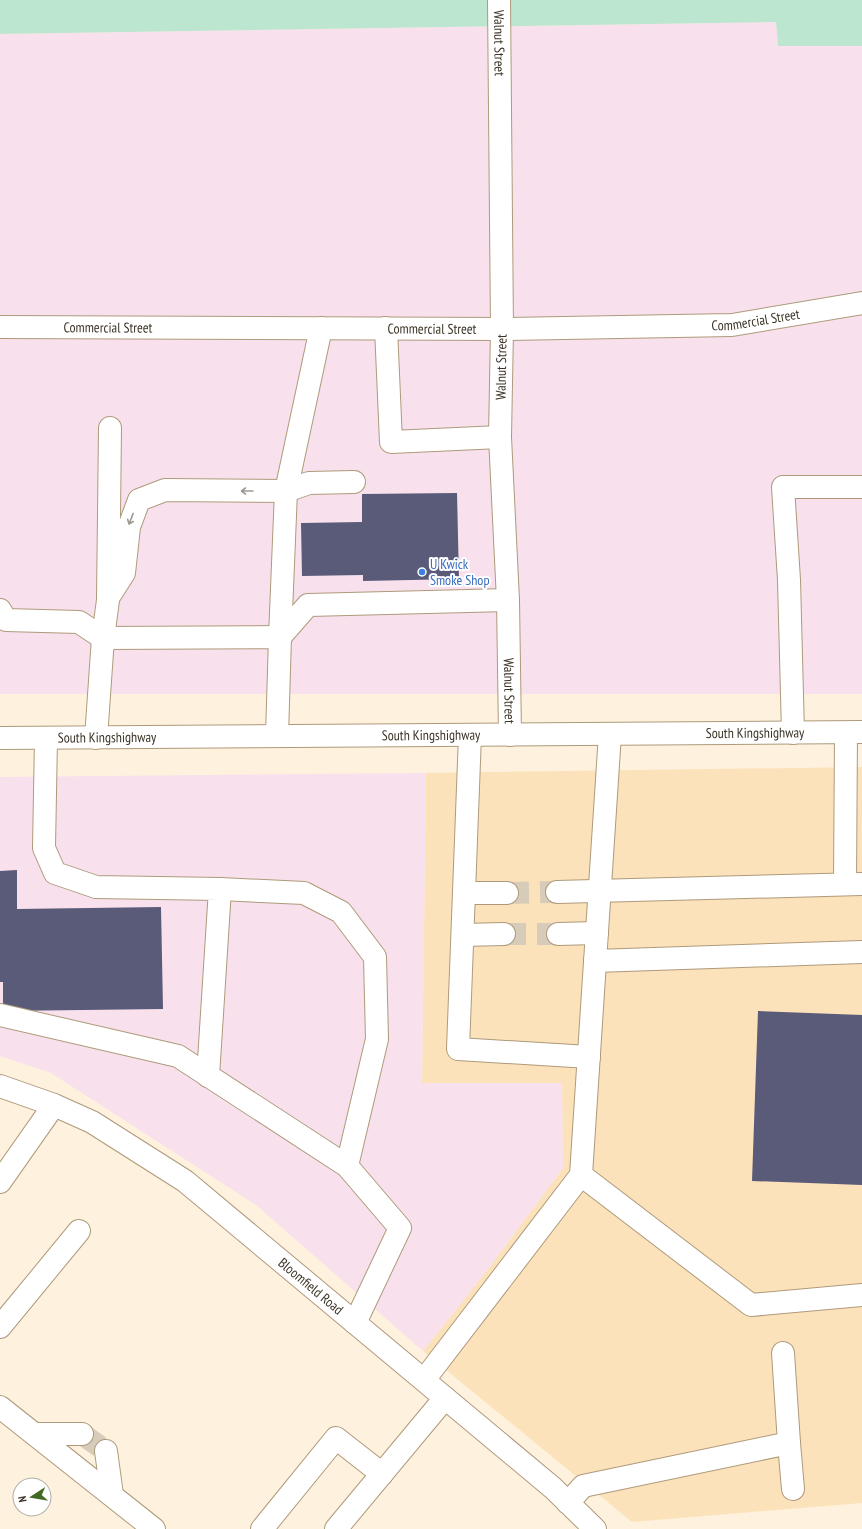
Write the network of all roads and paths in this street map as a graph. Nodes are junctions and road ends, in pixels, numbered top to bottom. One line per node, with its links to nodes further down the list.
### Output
1 (499, 0): 6 (street, Walnut Street)
2 (862, 303): 6 (street, Commercial Street)
3 (0, 327): 4 (street, Commercial Street)
4 (321, 328): 5 (street, Commercial Street); 11 (street)
5 (386, 328): 6 (street, Commercial Street); 8 (street)
6 (502, 329): 8 (street, Walnut Street)
7 (110, 428): 12 (street)
8 (500, 437): 13 (street, Walnut Street)
9 (354, 482): 11 (street)
10 (862, 487): 17 (street)
11 (286, 491): 12 (street, one-way to 12); 15 (street)
12 (108, 600): 16 (street)
13 (508, 600): 15 (street); 21 (street, Walnut Street)
14 (0, 610): 16 (street)
15 (280, 637): 16 (street); 22 (street)
16 (103, 638): 25 (street)
17 (793, 733): 18 (street, South Kingshighway); 19 (street, South Kingshighway)
18 (854, 733): 26 (street)
19 (610, 734): 21 (street, South Kingshighway); 28 (street)
20 (470, 735): 21 (street, South Kingshighway); 22 (street, South Kingshighway); 30 (street)
21 (510, 735)
22 (277, 736): 25 (street, South Kingshighway)
23 (0, 738): 24 (street, South Kingshighway)
24 (46, 738): 25 (street, South Kingshighway); 27 (street)
25 (96, 738)
26 (854, 884): 28 (street)
27 (220, 889): 40 (street); 43 (street)
28 (600, 891): 29 (street); 32 (street)
29 (557, 892)
30 (465, 893): 31 (street); 35 (street)
31 (507, 893)
32 (597, 933): 34 (street); 37 (street)
33 (504, 934): 35 (street)
34 (558, 934)
35 (463, 935): 39 (street)
36 (862, 952): 37 (street)
37 (595, 961): 39 (street)
38 (0, 1015): 40 (street)
39 (589, 1057): 44 (street)
40 (208, 1076): 43 (street)
41 (0, 1086): 42 (street, Bloomfield Road)
42 (54, 1105): 45 (street); 48 (street, Bloomfield Road)
43 (347, 1166): 48 (street)
44 (581, 1175): 47 (street); 51 (street)
45 (0, 1182)
46 (79, 1230): 49 (street)
47 (862, 1295)
48 (355, 1323): 51 (street, Bloomfield Road)
49 (0, 1327)
50 (783, 1353): 56 (street)
51 (424, 1380): 52 (street, Bloomfield Road)
52 (445, 1398): 58 (street); 61 (street, Bloomfield Road)
53 (0, 1407): 54 (street)
54 (36, 1434): 55 (street); 60 (street)
55 (82, 1434)
56 (789, 1443): 59 (street); 61 (street)
57 (106, 1451): 60 (street)
58 (382, 1474): 63 (street); 64 (street)
59 (793, 1489)
60 (112, 1495): 62 (street)
61 (568, 1503): 65 (street, Bloomfield Road)
62 (154, 1529)
63 (262, 1529)
64 (336, 1529)
65 (595, 1529)

